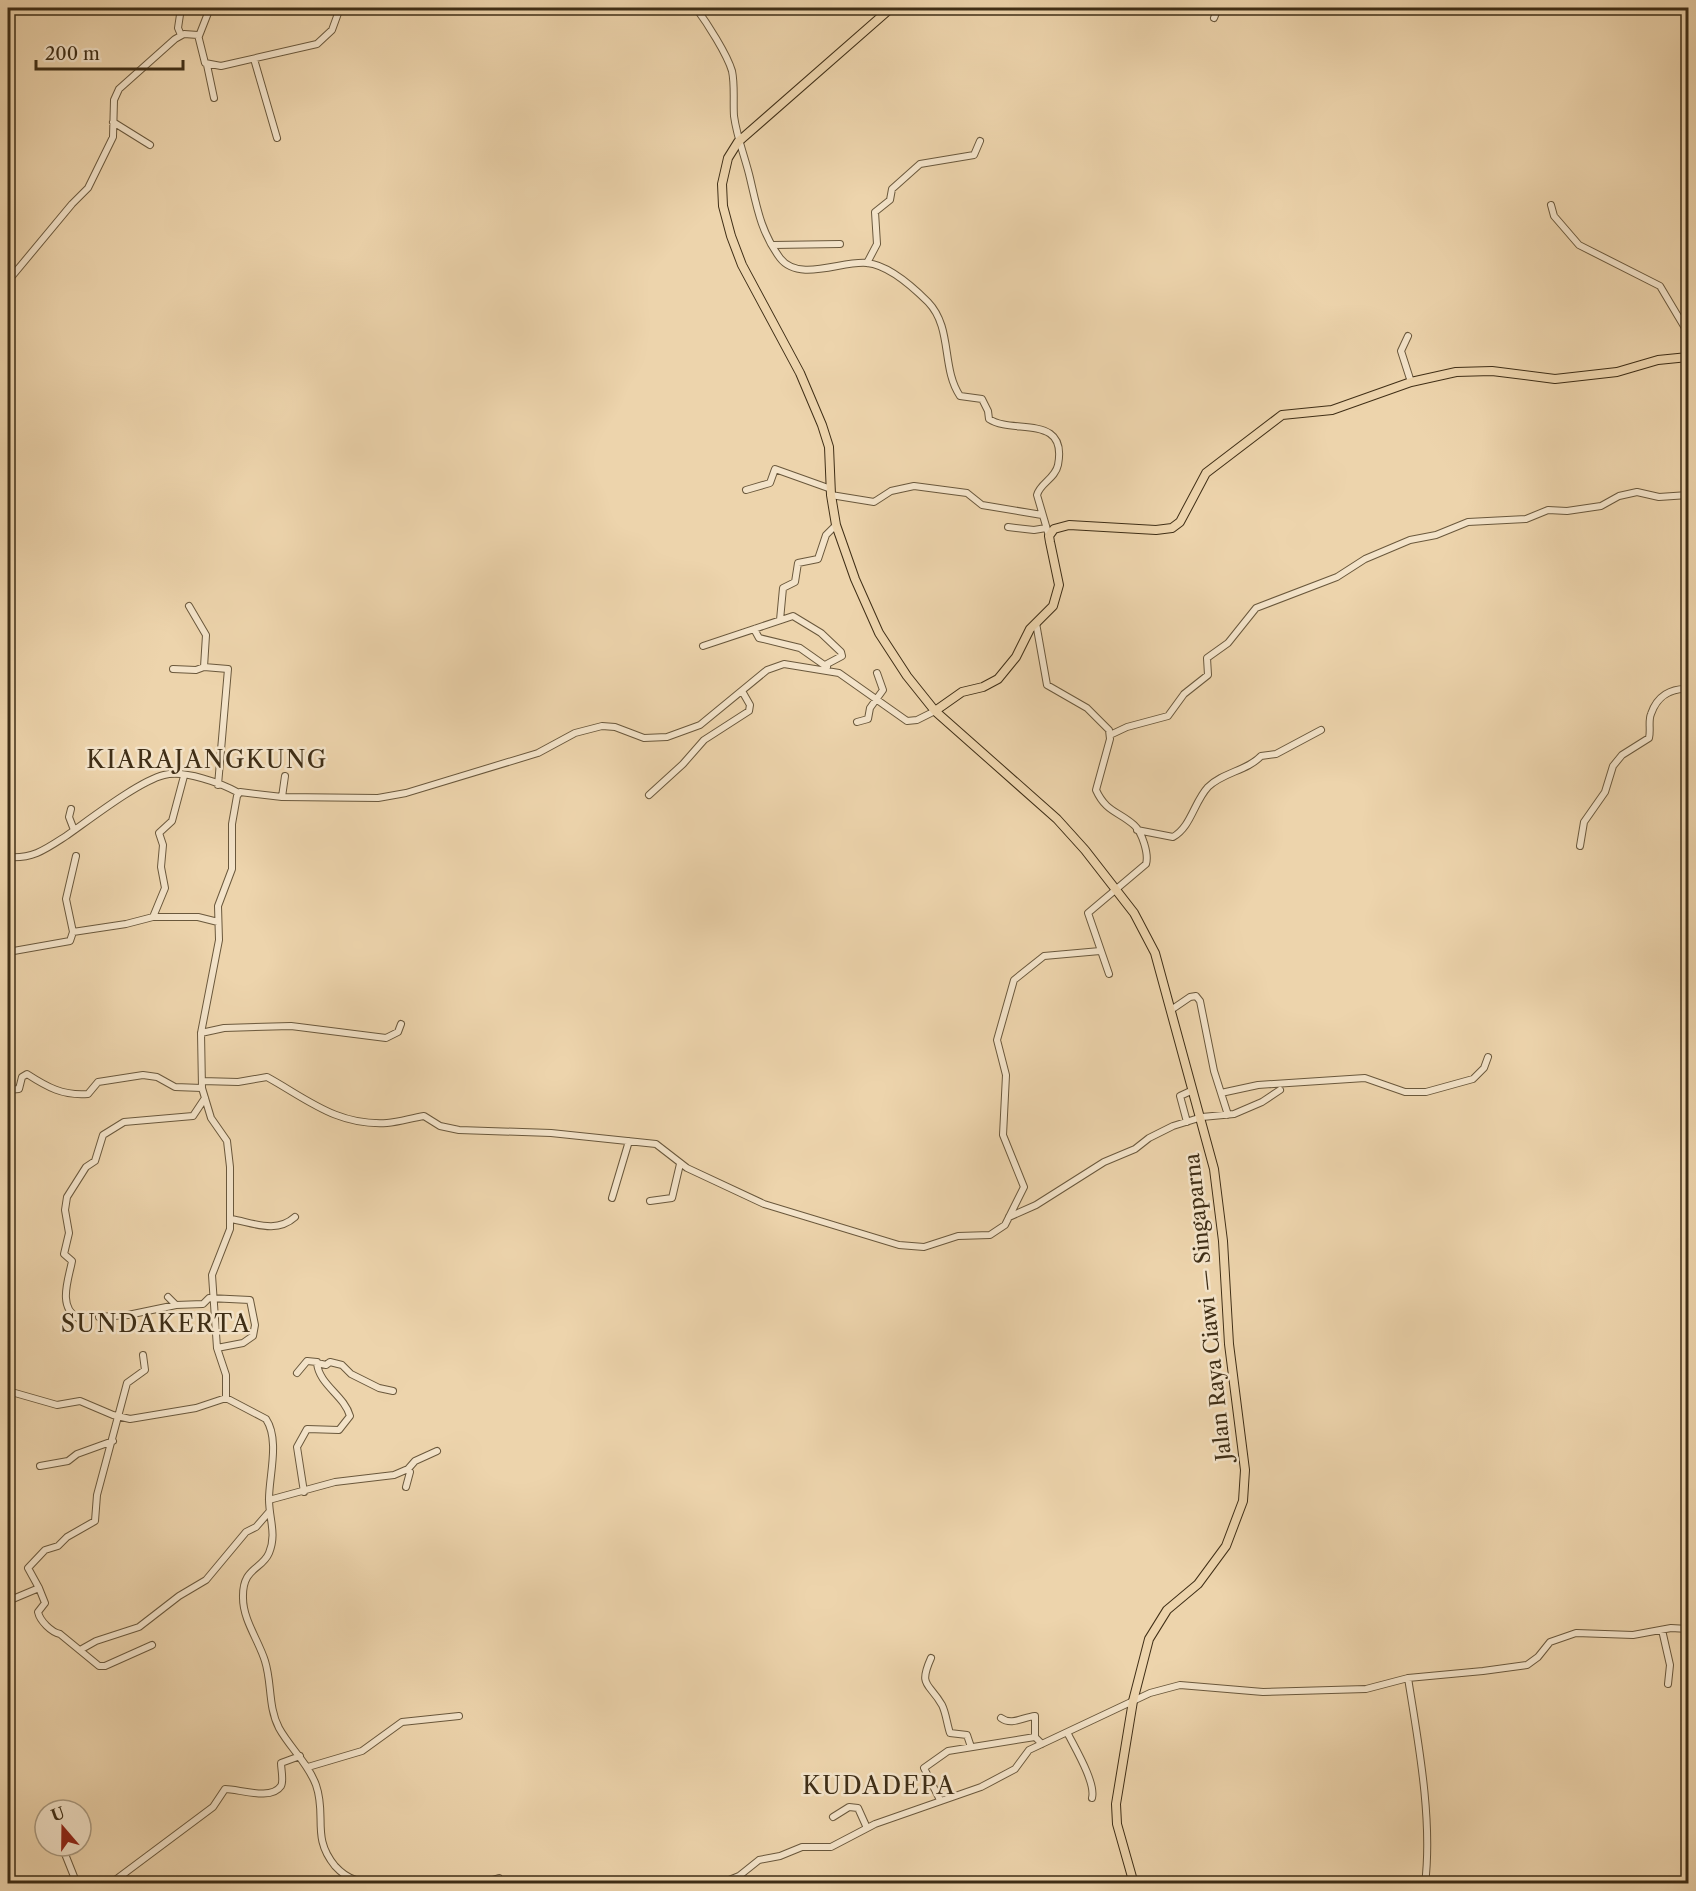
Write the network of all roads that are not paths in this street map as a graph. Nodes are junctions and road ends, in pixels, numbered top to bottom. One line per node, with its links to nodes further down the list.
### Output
1 (181, 8): 8 (street)
2 (210, 8): 9 (street)
3 (339, 8): 10 (street)
4 (696, 8): 16 (street)
5 (891, 8): 16 (main road, Jalan Raya Ciawi — Singaparna)
6 (1218, 8): 7 (street)
7 (1214, 18)
8 (181, 35): 9 (street); 13 (street)
9 (200, 36): 11 (street)
10 (254, 58): 11 (street); 14 (street)
11 (207, 65): 12 (street)
12 (214, 98)
13 (113, 122): 17 (street); 22 (street)
14 (277, 138)
15 (980, 141): 21 (street)
16 (738, 142): 20 (street); 28 (main road, Jalan Raya Ciawi — Singaparna)
17 (150, 145)
18 (1551, 205): 23 (street)
19 (840, 244): 20 (street)
20 (773, 245): 21 (street)
21 (867, 263): 30 (street)
22 (8, 281)
23 (1689, 333)
24 (1408, 336): 26 (street)
25 (1689, 357): 26 (main road)
26 (1411, 382): 33 (main road)
27 (746, 490): 28 (street)
28 (831, 492): 30 (street); 31 (main road, Jalan Raya Ciawi — Singaparna)
29 (1689, 495): 49 (street)
30 (1042, 515): 33 (street)
31 (836, 525): 35 (street); 46 (main road, Jalan Raya Ciawi — Singaparna)
32 (1008, 527): 33 (street)
33 (1048, 532): 36 (main road)
34 (189, 606): 39 (street)
35 (780, 620): 37 (street); 40 (street)
36 (1036, 623): 46 (main road); 49 (street)
37 (754, 629): 38 (street); 40 (street)
38 (703, 646)
39 (204, 667): 41 (street); 52 (street)
40 (827, 668): 44 (street); 45 (street)
41 (173, 669)
42 (877, 673): 45 (street)
43 (1689, 689): 59 (street)
44 (742, 691): 54 (street); 55 (street)
45 (878, 699): 46 (street); 47 (street)
46 (935, 711): 62 (main road, Jalan Raya Ciawi — Singaparna)
47 (857, 722)
48 (1321, 730): 58 (street)
49 (1110, 735): 58 (street)
50 (184, 776): 52 (street); 57 (street); 63 (street)
51 (285, 776): 55 (street)
52 (218, 785): 53 (street)
53 (239, 793): 55 (street); 64 (street)
54 (649, 795)
55 (282, 797)
56 (71, 810): 57 (street)
57 (74, 830): 61 (street)
58 (1137, 830): 62 (street)
59 (1580, 846)
60 (76, 856): 65 (street)
61 (8, 857)
62 (1116, 890): 66 (street); 69 (main road, Jalan Raya Ciawi — Singaparna)
63 (153, 917): 64 (street); 65 (street)
64 (218, 922): 71 (street)
65 (73, 932): 67 (street)
66 (1100, 951): 68 (street); 87 (street)
67 (8, 952)
68 (1109, 974)
69 (1171, 1010): 75 (main road, Jalan Raya Ciawi — Singaparna); 77 (street)
70 (401, 1024): 71 (street)
71 (201, 1033): 73 (street)
72 (1488, 1057): 77 (street)
73 (202, 1084): 74 (street); 78 (street); 82 (street)
74 (8, 1090)
75 (1193, 1090): 80 (main road, Jalan Raya Ciawi — Singaparna); 81 (street)
76 (1280, 1090): 79 (street)
77 (1221, 1093): 79 (street)
78 (205, 1098): 88 (street); 93 (street)
79 (1228, 1115): 80 (street)
80 (1202, 1117): 81 (street); 119 (main road, Jalan Raya Ciawi — Singaparna)
81 (1187, 1122): 87 (street)
82 (630, 1142): 83 (street); 84 (street)
83 (680, 1164): 85 (street); 87 (street)
84 (612, 1198)
85 (650, 1201)
86 (295, 1217): 88 (street)
87 (1009, 1218)
88 (231, 1219): 90 (street)
89 (168, 1297): 91 (street)
90 (214, 1299): 91 (street); 94 (street); 94 (street)
91 (176, 1305): 92 (street)
92 (99, 1317)
93 (78, 1318)
94 (217, 1348): 100 (street)
95 (142, 1355): 101 (street)
96 (317, 1362): 97 (street); 99 (street); 107 (street)
97 (297, 1373)
98 (8, 1391): 101 (street)
99 (393, 1391)
100 (226, 1398): 101 (street); 108 (street)
101 (119, 1417): 102 (street)
102 (113, 1441): 104 (street); 110 (street)
103 (437, 1451): 105 (street)
104 (40, 1466)
105 (408, 1469): 106 (street); 107 (street)
106 (406, 1487)
107 (304, 1492): 108 (street)
108 (269, 1500): 109 (street)
109 (269, 1512): 115 (street); 126 (street)
110 (39, 1588): 111 (street); 115 (street)
111 (8, 1601)
112 (1689, 1629): 113 (street)
113 (1662, 1630): 117 (street); 118 (street)
114 (152, 1645): 115 (street)
115 (80, 1650)
116 (931, 1658): 125 (street)
117 (1408, 1678): 119 (street); 134 (street)
118 (1668, 1684)
119 (1133, 1701): 122 (street); 140 (main road, Jalan Raya Ciawi — Singaparna)
120 (459, 1716): 127 (street)
121 (1004, 1723): 123 (street)
122 (1068, 1734): 124 (street); 128 (street)
123 (1035, 1737): 124 (street); 125 (street)
124 (1042, 1744): 129 (street)
125 (970, 1747): 129 (street)
126 (300, 1756): 127 (street); 136 (street)
127 (308, 1767): 137 (street)
128 (1092, 1798)
129 (940, 1800): 131 (street)
130 (833, 1817): 131 (street)
131 (867, 1828): 139 (street)
132 (67, 1858): 135 (street)
133 (499, 1878): 138 (street)
134 (1427, 1882)
135 (77, 1884)
136 (110, 1884)
137 (393, 1884)
138 (479, 1884)
139 (719, 1884)
140 (1134, 1884)

